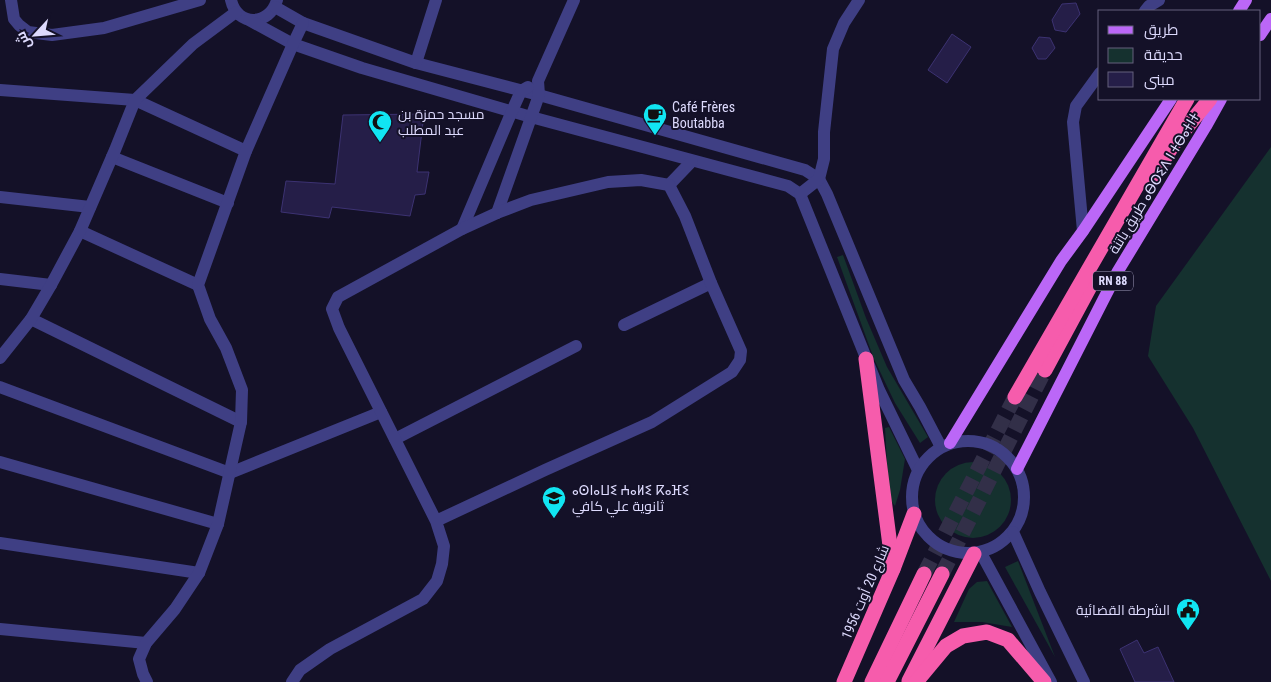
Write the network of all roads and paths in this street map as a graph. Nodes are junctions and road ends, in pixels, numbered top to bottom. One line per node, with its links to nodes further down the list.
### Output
1 (11, 0): 2 (street)
2 (200, 0)
3 (231, 0): 10 (street)
4 (436, 0): 16 (street)
5 (574, 0): 18 (street)
6 (859, 0): 32 (street)
7 (1159, 0): 9 (street)
8 (276, 4): 12 (street); 13 (street)
9 (1146, 10)
10 (236, 12): 12 (street); 22 (street)
11 (1271, 19): 14 (main road)
12 (249, 20): 15 (street)
13 (303, 22): 15 (street); 16 (street)
14 (1261, 34)
15 (292, 44): 27 (street); 29 (street)
16 (416, 63): 20 (street)
17 (1098, 76): 41 (street)
18 (538, 80): 20 (street); 21 (street)
19 (0, 90): 22 (street)
20 (521, 91): 21 (street); 27 (street)
21 (540, 96): 28 (street); 32 (street)
22 (135, 100): 29 (street); 30 (street)
23 (1170, 100): 41 (main road, طريق باتنة ⴰⴱⵔⵉⴷ ⵏ ⵜⴱⴰⵜⵏⵜ)
24 (1186, 100): 53 (highway)
25 (1209, 100): 51 (highway)
26 (1220, 100): 60 (main road, طريق باتنة ⴰⴱⵔⵉⴷ ⵏ ⵜⴱⴰⵜⵏⵜ / RN 88)
27 (512, 111): 28 (street); 39 (street)
28 (531, 117): 31 (street); 38 (street)
29 (246, 151): 36 (street)
30 (112, 157): 36 (street); 37 (street)
31 (692, 161): 33 (street); 34 (street)
32 (819, 179): 34 (street); 57 (street)
33 (669, 185): 38 (street); 43 (street)
34 (800, 194): 50 (street)
35 (0, 197): 37 (street)
36 (228, 203): 45 (street)
37 (90, 207): 40 (street)
38 (497, 213): 39 (street)
39 (462, 229): 54 (street)
40 (80, 231): 44 (street); 45 (street)
41 (1083, 231): 57 (main road, طريق باتنة ⴰⴱⵔⵉⴷ ⵏ ⵜⴱⴰⵜⵏⵜ)
42 (0, 279): 44 (street)
43 (711, 283): 47 (street); 63 (street)
44 (51, 285): 46 (street)
45 (198, 285): 55 (street)
46 (31, 319): 49 (street); 55 (street)
47 (624, 325)
48 (576, 346): 56 (street)
49 (0, 358)
50 (866, 359): 59 (street); 68 (highway)
51 (1045, 370)
52 (0, 387): 61 (street)
53 (1015, 397)
54 (381, 412): 56 (street); 61 (street)
55 (241, 422): 61 (street)
56 (395, 439): 63 (street)
57 (945, 445): 59 (street); 60 (street)
58 (0, 462): 64 (street)
59 (918, 470): 62 (street)
60 (1017, 470): 65 (street)
61 (230, 473): 64 (street)
62 (914, 514): 67 (street); 68 (highway, شارع 20 أوت 1956)
63 (436, 521): 75 (street)
64 (218, 524): 69 (street)
65 (1013, 532): 67 (street); 83 (street)
66 (0, 544): 69 (street)
67 (978, 553): 79 (highway); 82 (street)
68 (893, 569): 76 (highway, شارع 20 أوت 1956)
69 (199, 573): 73 (street)
70 (924, 574): 77 (highway)
71 (942, 574): 78 (highway)
72 (0, 629): 73 (street)
73 (146, 643): 74 (street)
74 (147, 682)
75 (292, 682)
76 (844, 682)
77 (872, 682)
78 (886, 682)
79 (908, 682)
80 (916, 682): 81 (highway)
81 (1044, 682)
82 (1051, 682)
83 (1084, 682)

